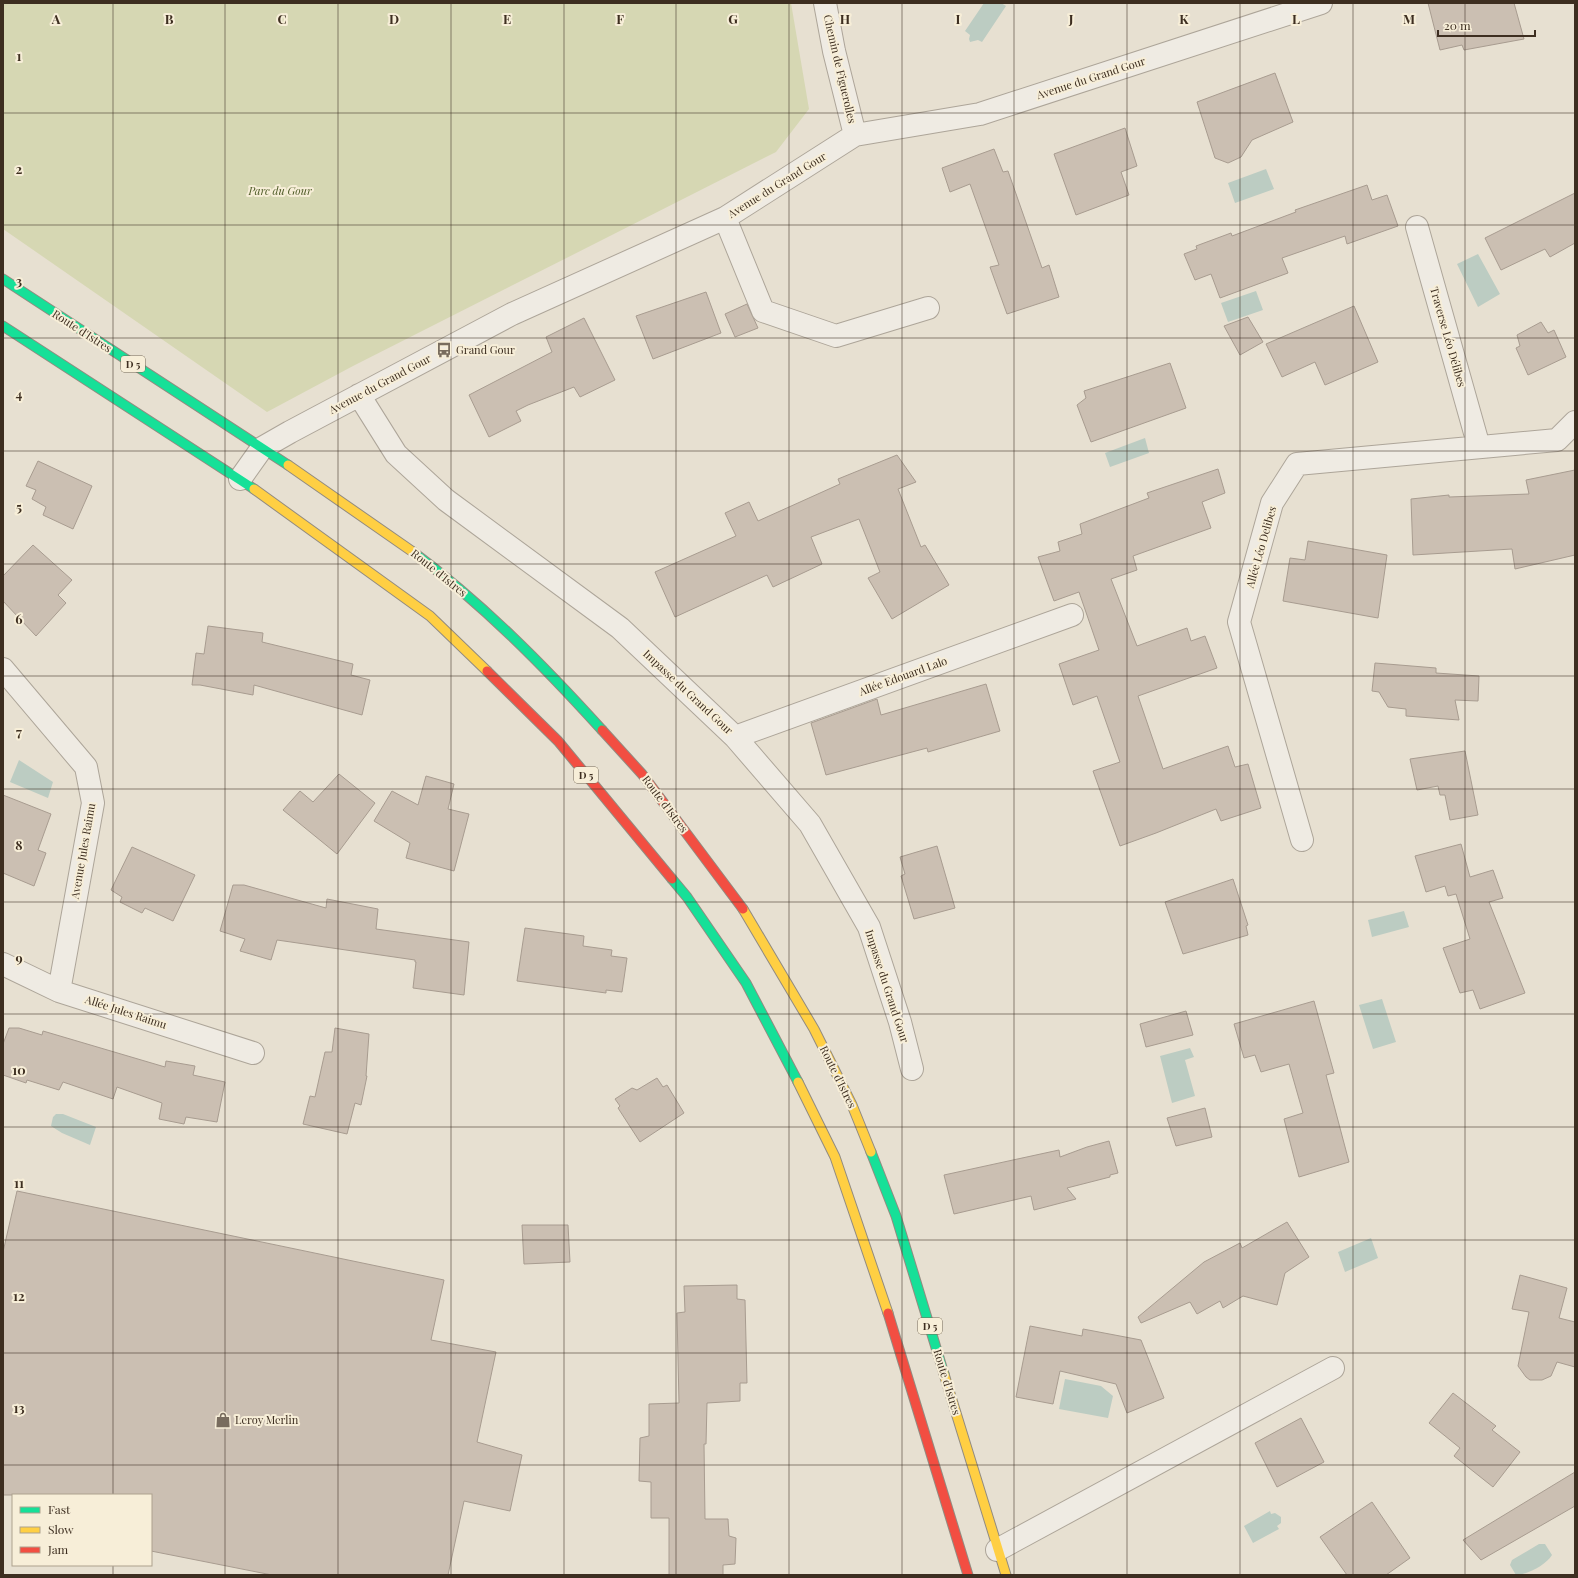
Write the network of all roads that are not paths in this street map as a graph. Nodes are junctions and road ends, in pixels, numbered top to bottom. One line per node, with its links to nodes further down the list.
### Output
1 (825, 3): 3 (street, Chemin de Figuerolles)
2 (1321, 3): 3 (street, Avenue du Grand Gour)
3 (855, 135): 4 (street, Avenue du Grand Gour)
4 (725, 218): 7 (street); 9 (street, Avenue du Grand Gour)
5 (1417, 227): 11 (street, Traverse Léo Délibes)
6 (3, 279): 12 (main road, Route d'Istres / D 5)
7 (928, 308)
8 (3, 326): 13 (main road, D 5)
9 (359, 395): 12 (street, Avenue du Grand Gour); 16 (street, Impasse du Grand Gour)
10 (1575, 422): 11 (street, Allée Léo Delibes)
11 (1479, 447): 17 (street, Allée Léo Delibes)
12 (262, 448): 13 (street); 23 (main road, Route d'Istres / D 5)
13 (240, 479): 24 (main road, D 5)
14 (1072, 615): 16 (street, Allée Edouard Lalo)
15 (3, 669): 19 (street, Avenue Jules Raimu)
16 (735, 737): 21 (street, Impasse du Grand Gour)
17 (1302, 840)
18 (3, 964): 19 (street, Allée Jules Raimu)
19 (59, 991): 20 (street, Allée Jules Raimu)
20 (252, 1053)
21 (912, 1069)
22 (1333, 1368): 23 (street)
23 (997, 1550): 25 (main road, Route d'Istres / D 5)
24 (968, 1575)
25 (1006, 1575)

